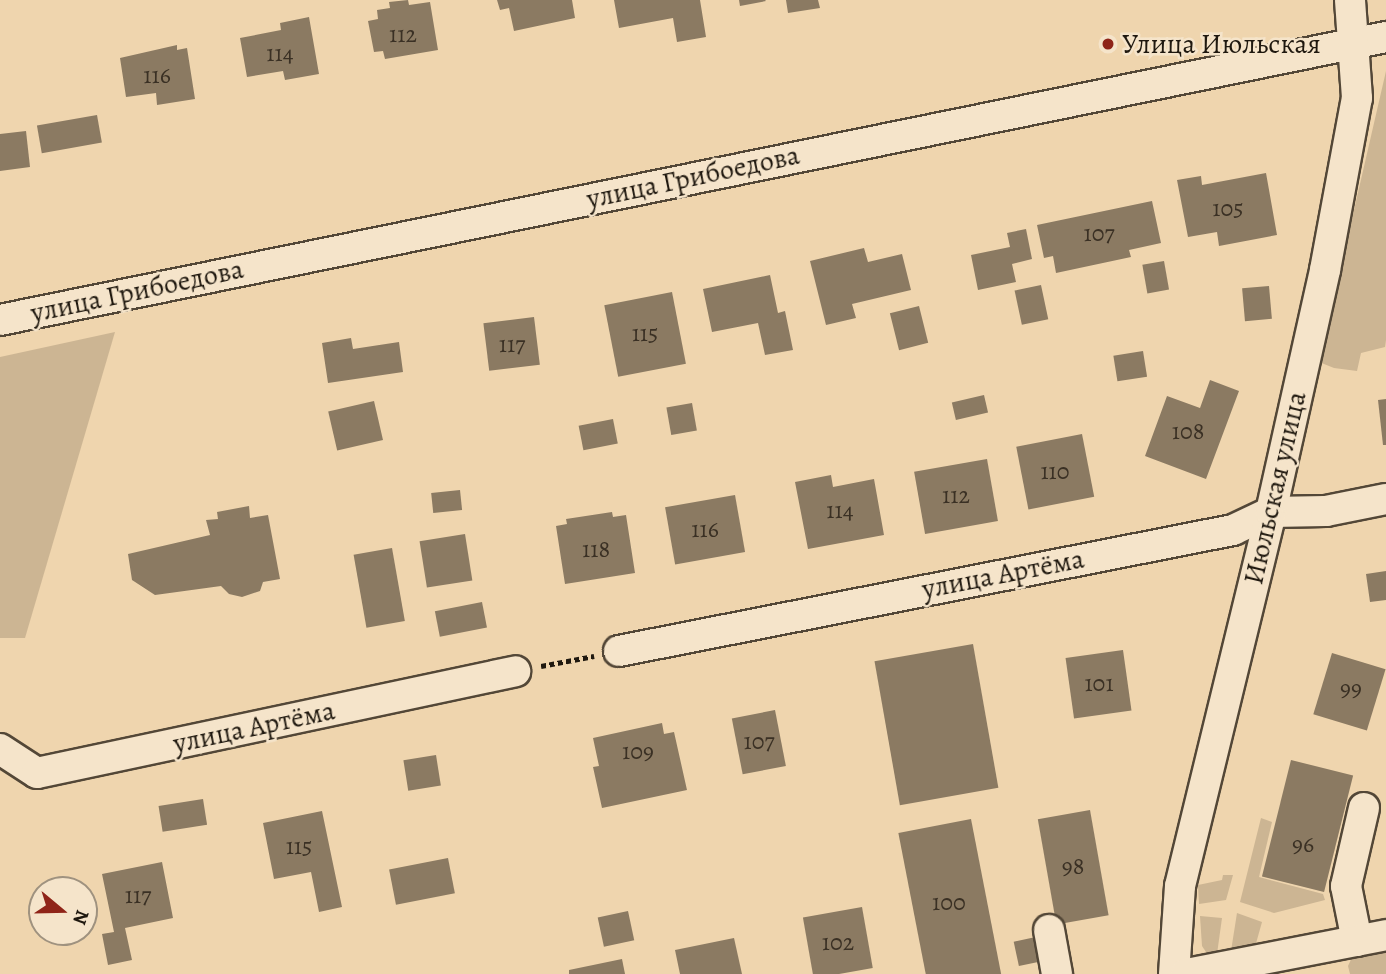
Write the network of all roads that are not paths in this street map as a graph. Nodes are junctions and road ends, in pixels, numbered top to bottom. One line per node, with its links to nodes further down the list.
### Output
1 (1350, 0): 3 (street, Июльская улица)
2 (1386, 37): 3 (street, улица Грибоедова)
3 (1357, 42): 4 (street, улица Грибоедова); 6 (street, Июльская улица)
4 (0, 320)
5 (1386, 499): 6 (street, улица Артёма)
6 (1271, 512): 7 (street, улица Артёма); 16 (street, Июльская улица)
7 (619, 651)
8 (515, 671): 9 (street, улица Артёма)
9 (0, 749)
10 (1364, 808): 13 (street)
11 (1049, 930): 15 (street)
12 (1386, 935): 13 (street)
13 (1357, 941): 14 (street)
14 (1324, 961): 17 (street)
15 (1058, 974)
16 (1174, 974)
17 (1186, 974)

